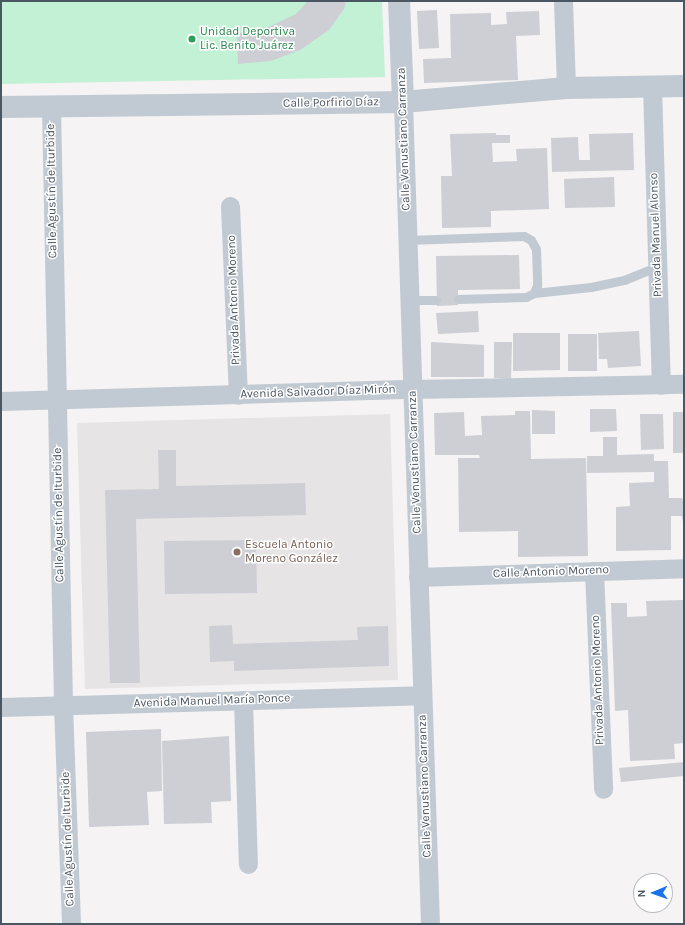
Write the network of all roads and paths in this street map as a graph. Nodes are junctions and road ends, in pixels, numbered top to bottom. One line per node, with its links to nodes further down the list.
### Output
1 (399, 1): 6 (street, Calle Venustiano Carranza)
2 (563, 1): 5 (street)
3 (652, 86): 4 (street, Calle Porfirio Díaz); 5 (street, Calle Porfirio Díaz); 11 (street, Privada Manuel Alonso)
4 (684, 86)
5 (566, 88): 6 (street, Calle Porfirio Díaz)
6 (403, 102): 7 (street, Calle Porfirio Díaz); 10 (street, Calle Venustiano Carranza)
7 (51, 106): 8 (street, Calle Porfirio Díaz); 20 (street, Calle Agustín de Iturbide)
8 (1, 107)
9 (230, 206): 19 (street, Privada Antonio Moreno)
10 (407, 240): 12 (lane); 13 (street, Calle Venustiano Carranza)
11 (657, 267): 12 (lane); 17 (street, Privada Manuel Alonso)
12 (534, 293): 15 (lane)
13 (409, 300): 14 (lane); 18 (street, Calle Venustiano Carranza)
14 (436, 300)
15 (458, 300)
16 (684, 384): 17 (street, Avenida Salvador Díaz Mirón)
17 (661, 385): 18 (street, Avenida Salvador Díaz Mirón)
18 (412, 389): 19 (street, Avenida Salvador Díaz Mirón); 24 (street, Calle Venustiano Carranza)
19 (238, 395): 20 (street, Avenida Salvador Díaz Mirón)
20 (56, 400): 21 (street, Avenida Salvador Díaz Mirón); 27 (street, Calle Agustín de Iturbide)
21 (1, 401)
22 (684, 568): 23 (street, Calle Antonio Moreno)
23 (594, 571): 24 (street, Calle Antonio Moreno); 29 (street, Privada Antonio Moreno)
24 (418, 577): 25 (street, Calle Venustiano Carranza)
25 (422, 695): 26 (street, Avenida Manuel María Ponce); 32 (street, Calle Venustiano Carranza)
26 (243, 700): 27 (street, Avenida Manuel María Ponce); 30 (street)
27 (63, 705): 28 (street, Avenida Manuel María Ponce); 31 (street, Calle Agustín de Iturbide)
28 (1, 707)
29 (602, 789)
30 (248, 864)
31 (71, 924)
32 (430, 924)

